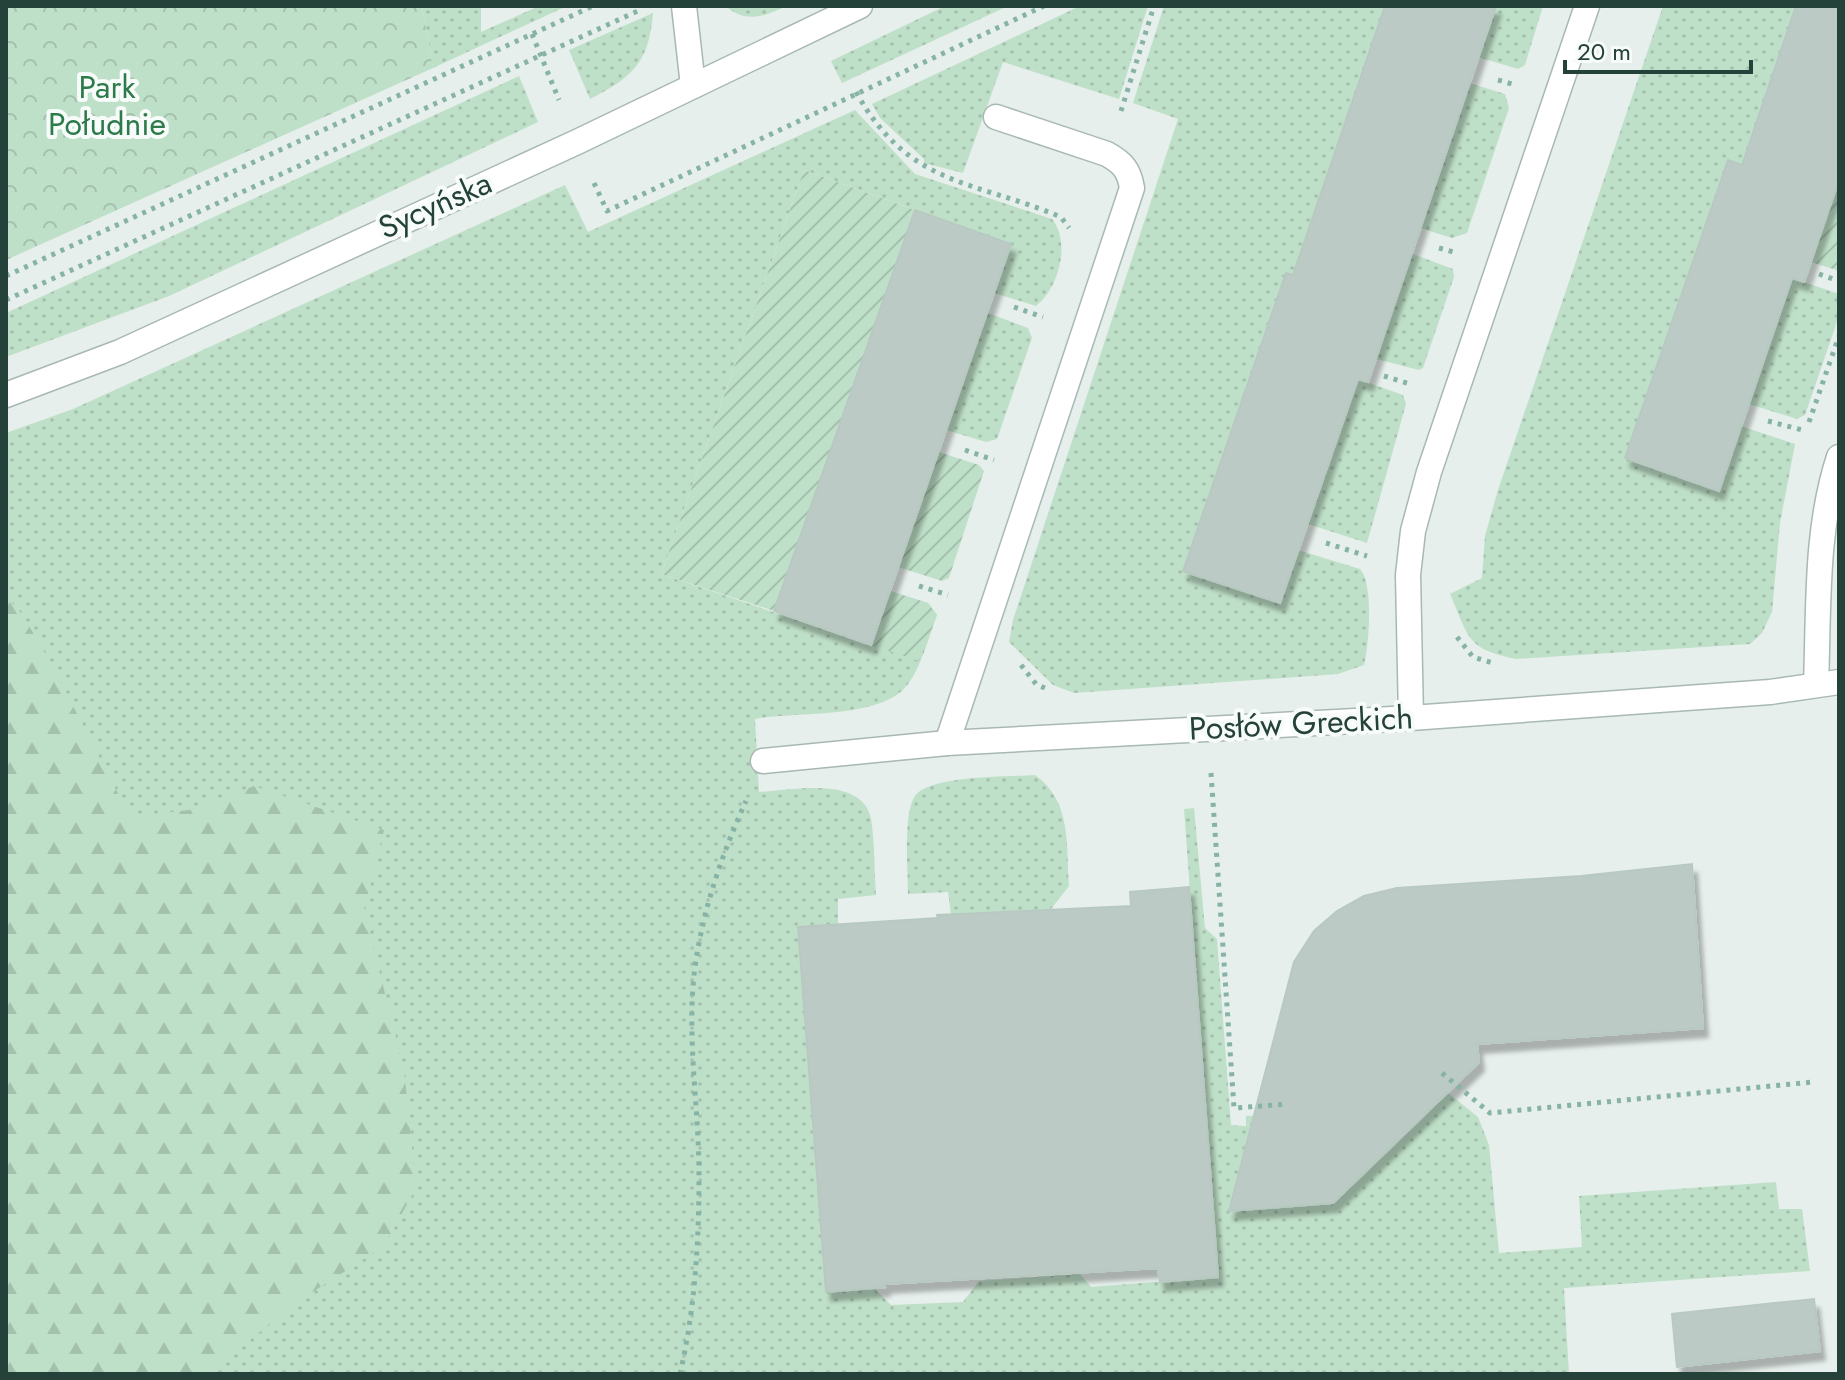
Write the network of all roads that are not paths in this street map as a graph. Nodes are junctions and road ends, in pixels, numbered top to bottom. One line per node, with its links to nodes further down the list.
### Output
1 (684, 6): 4 (street)
2 (860, 6): 4 (street, Sycyńska)
3 (1587, 6): 9 (street)
4 (693, 86): 6 (street, Sycyńska)
5 (996, 117): 10 (street)
6 (6, 395)
7 (1839, 457): 8 (street)
8 (1828, 683): 9 (street, Posłów Greckich)
9 (1411, 718): 10 (street, Posłów Greckich)
10 (947, 743): 11 (street, Posłów Greckich)
11 (763, 761)

